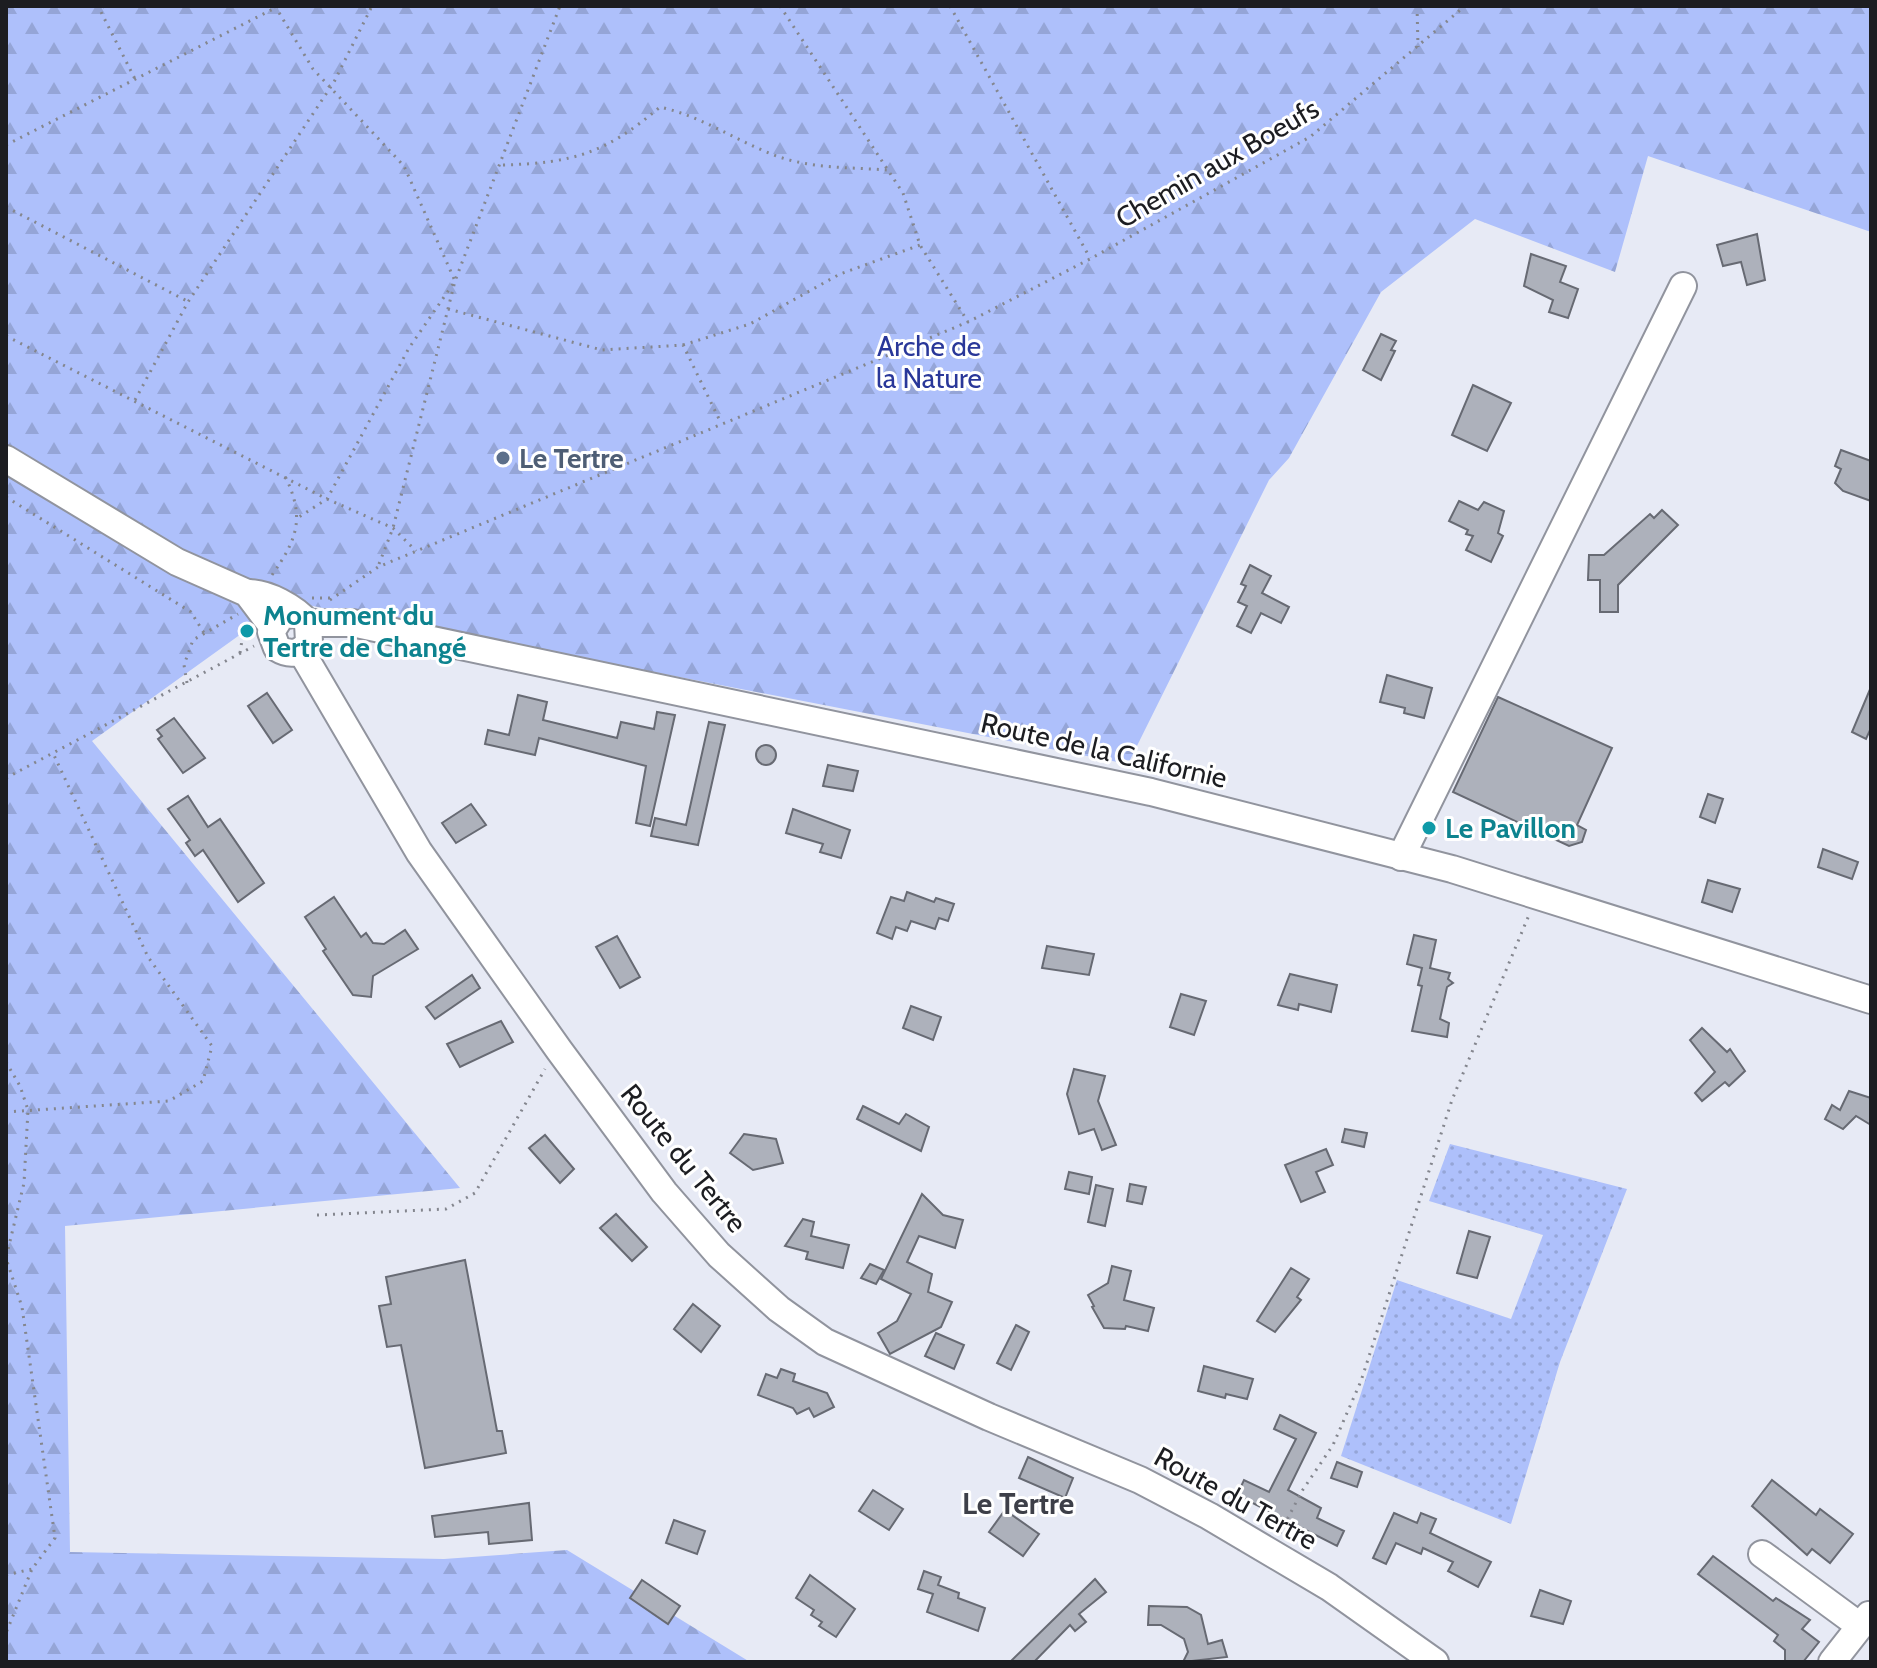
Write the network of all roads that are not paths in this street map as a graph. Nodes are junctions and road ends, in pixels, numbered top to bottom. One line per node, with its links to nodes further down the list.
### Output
1 (1683, 286): 5 (street)
2 (6, 459): 3 (street)
3 (292, 621): 4 (street); 4 (street); 5 (street, Route de la Californie)
4 (301, 651): 9 (street, Route du Tertre)
5 (1401, 857): 6 (street, Route de la Californie)
6 (1871, 1000)
7 (1762, 1554): 8 (street)
8 (1866, 1619): 10 (street)
9 (1435, 1662)
10 (1832, 1662)

